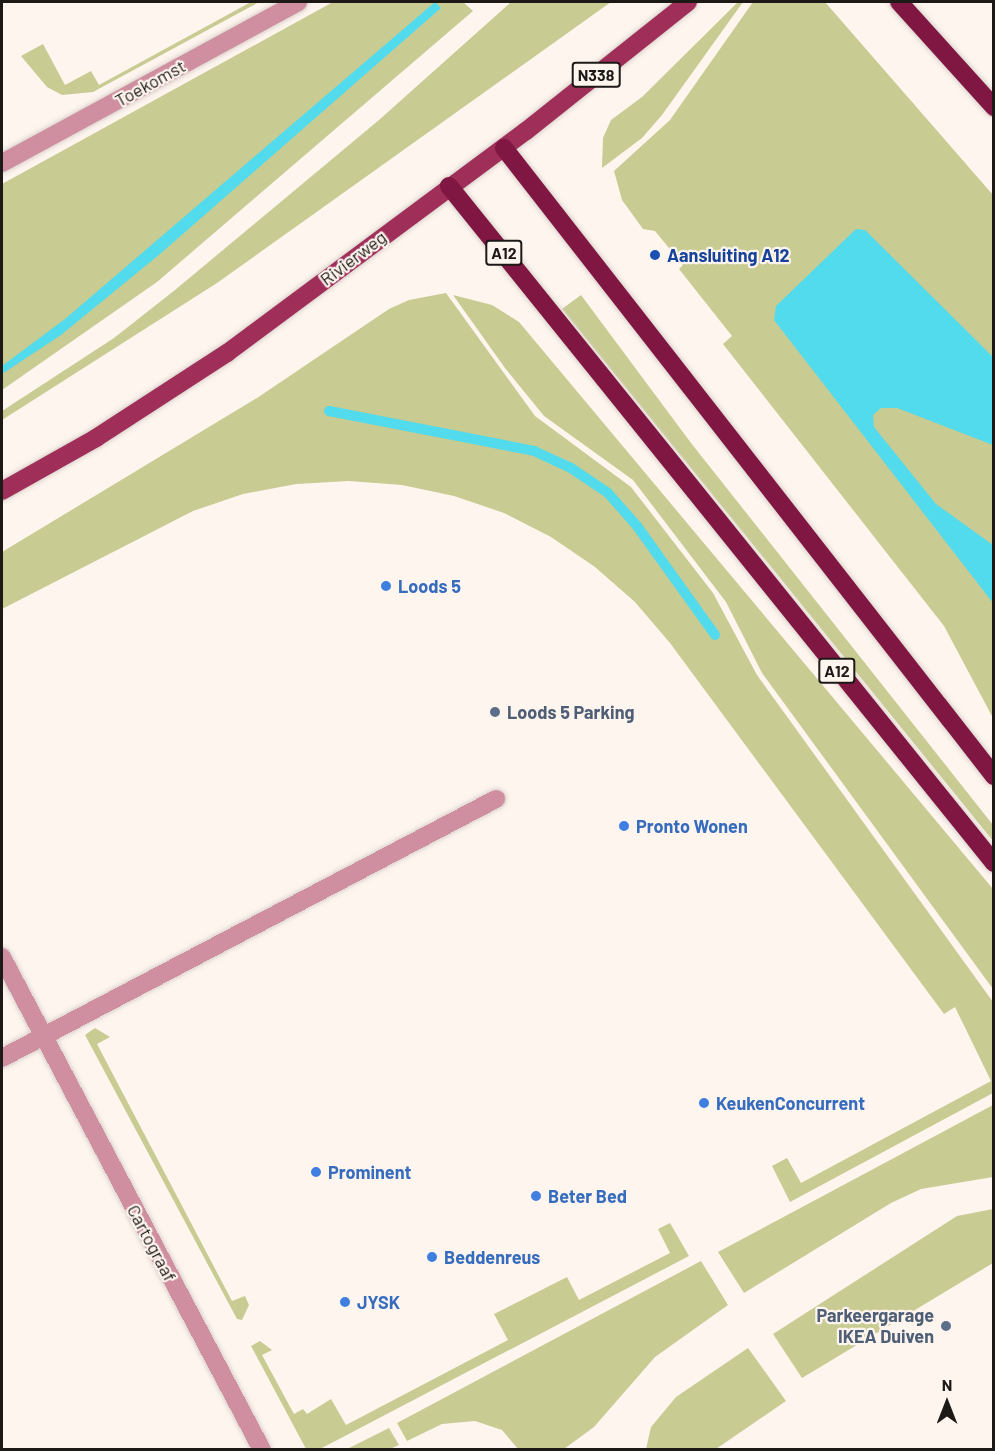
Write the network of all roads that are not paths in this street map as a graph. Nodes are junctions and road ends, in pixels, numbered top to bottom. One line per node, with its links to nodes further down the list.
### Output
1 (298, 2): 8 (street, Toekomst)
2 (688, 2): 7 (main road, Rivierweg / N338)
3 (899, 2): 4 (highway)
4 (952, 63): 5 (highway); 6 (highway)
5 (993, 107)
6 (993, 114)
7 (504, 148): 9 (main road, Rivierweg / N338); 11 (highway)
8 (2, 163)
9 (449, 186): 10 (main road, Rivierweg); 13 (highway, A12)
10 (2, 491)
11 (993, 776)
12 (496, 799): 15 (street)
13 (993, 863)
14 (2, 957): 15 (street, Cartograaf)
15 (42, 1035): 16 (street); 17 (street, Cartograaf)
16 (2, 1058)
17 (262, 1449)

